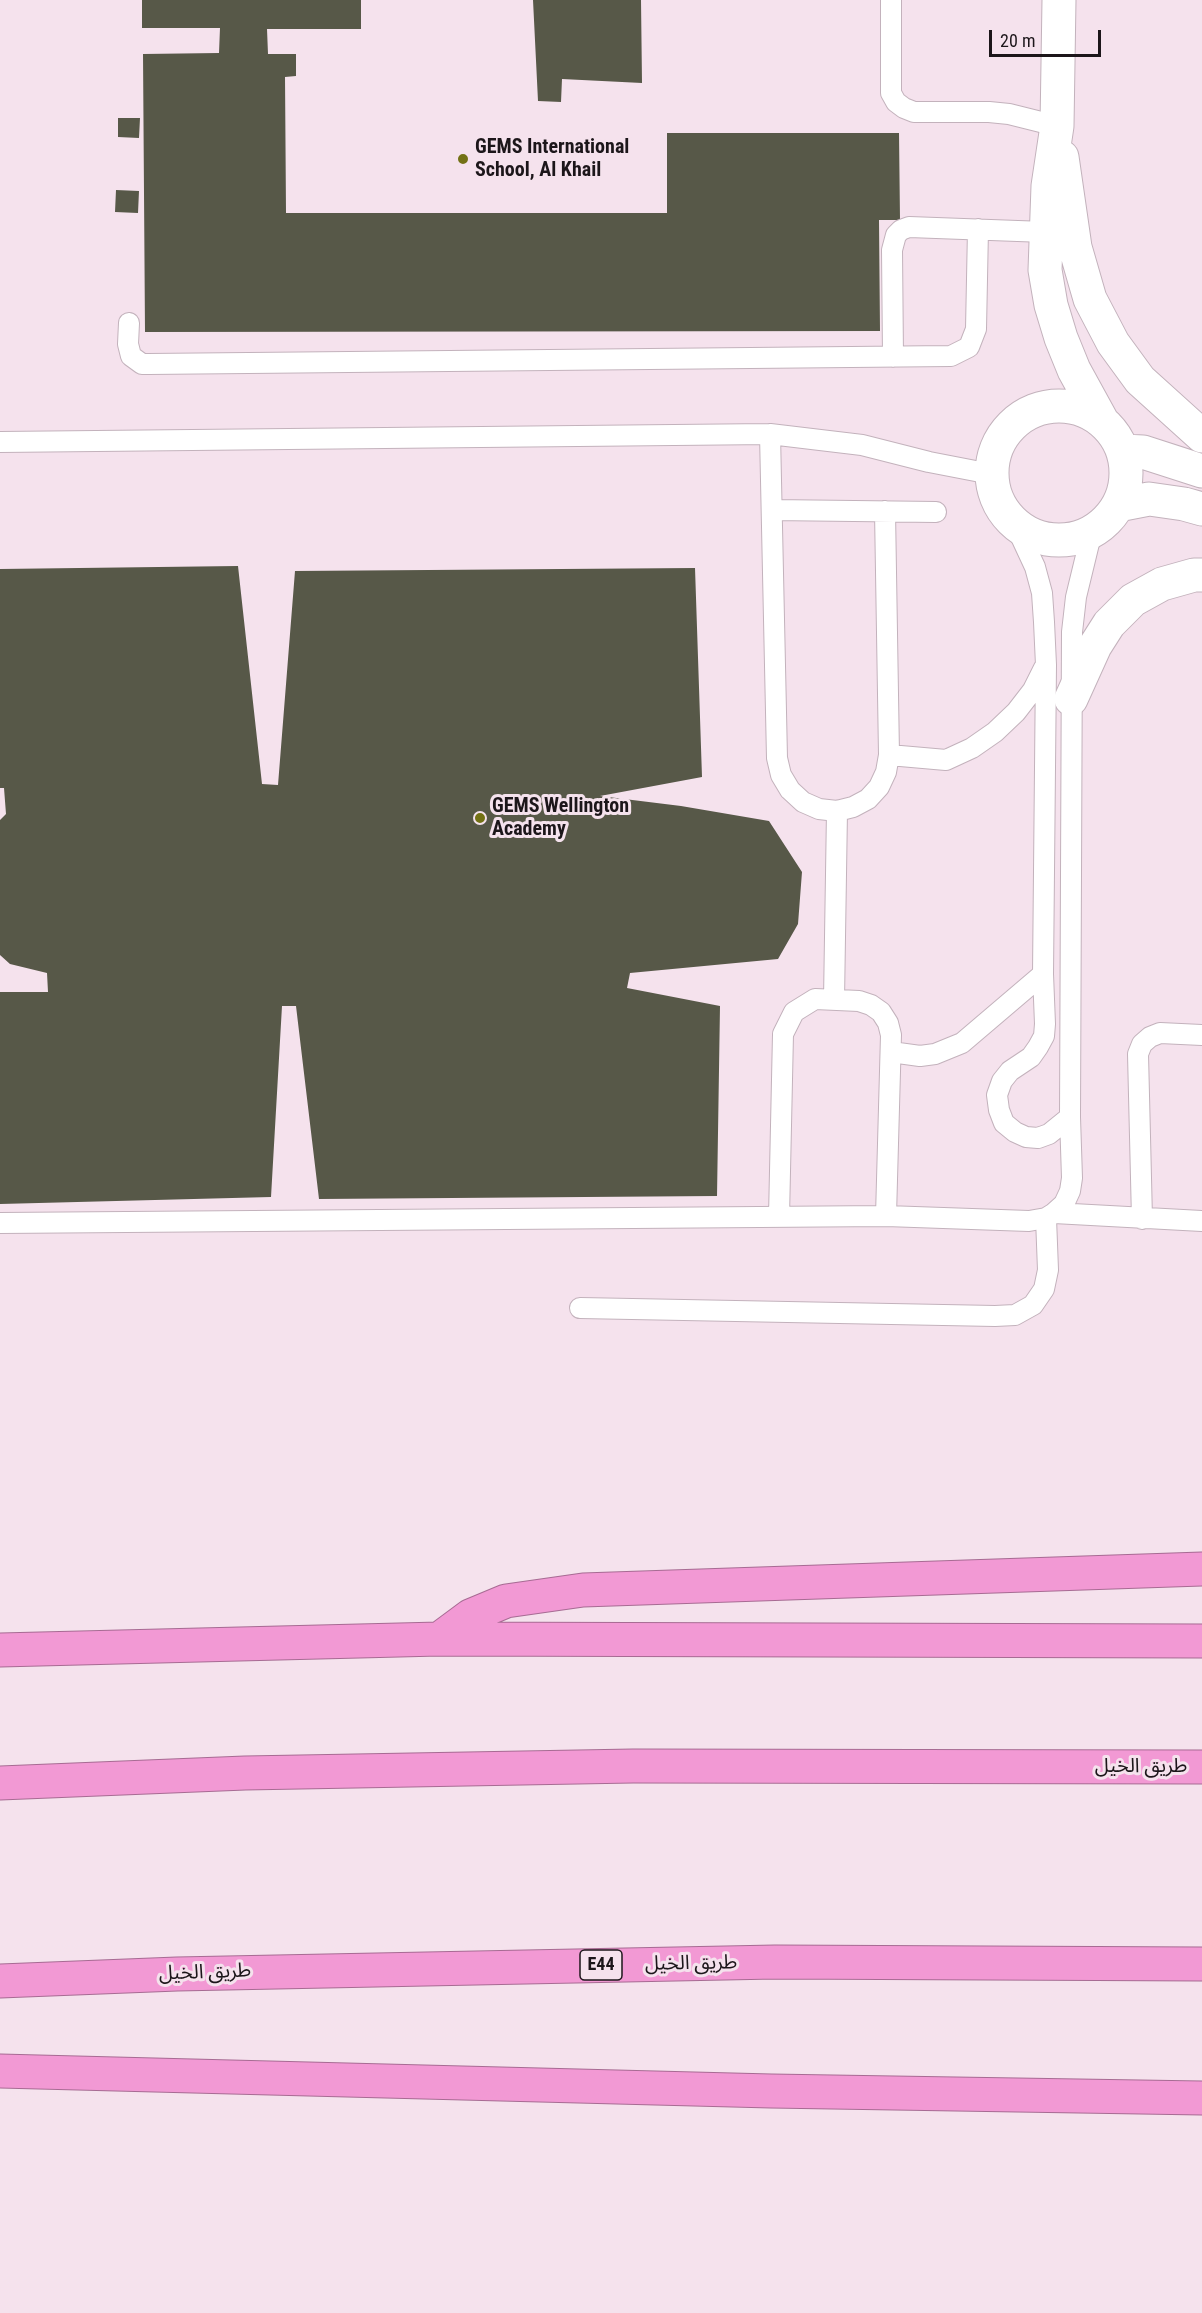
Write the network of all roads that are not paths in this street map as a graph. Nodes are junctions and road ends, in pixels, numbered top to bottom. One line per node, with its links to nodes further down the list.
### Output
1 (891, 0): 3 (lane)
2 (1059, 0): 3 (street)
3 (1057, 126): 5 (street); 10 (street)
4 (978, 230): 5 (lane); 7 (lane); 7 (lane)
5 (1045, 232): 8 (street)
6 (129, 322): 7 (lane)
7 (893, 357)
8 (1102, 421): 12 (street); 14 (street)
9 (770, 434): 11 (lane); 14 (lane); 17 (lane)
10 (1202, 436)
11 (0, 442)
12 (1123, 452): 13 (street); 15 (street)
13 (1202, 471)
14 (991, 474): 20 (street)
15 (1118, 505): 16 (street); 21 (street)
16 (1202, 509)
17 (772, 510): 18 (lane); 26 (lane)
18 (885, 511): 19 (lane); 25 (lane)
19 (936, 512)
20 (1015, 524): 21 (street); 23 (lane)
21 (1092, 531): 24 (lane)
22 (1202, 575): 24 (street)
23 (1046, 665): 25 (lane); 27 (lane)
24 (1071, 699): 31 (lane)
25 (889, 755): 26 (lane)
26 (837, 811): 28 (lane)
27 (1043, 974): 30 (lane); 31 (lane)
28 (834, 1000): 30 (lane); 34 (lane)
29 (1202, 1035): 35 (lane)
30 (891, 1052): 32 (lane)
31 (1070, 1117): 33 (lane)
32 (886, 1216): 33 (lane); 34 (lane)
33 (1050, 1216): 35 (lane); 38 (lane)
34 (779, 1217): 37 (lane)
35 (1142, 1219): 36 (lane)
36 (1202, 1221)
37 (0, 1223)
38 (580, 1308)
39 (1202, 1569): 40 (highway)
40 (439, 1639): 41 (highway); 42 (highway)
41 (1202, 1641)
42 (0, 1650)
43 (1202, 1767): 44 (highway, طريق الخيل)
44 (0, 1783)
45 (1202, 1964): 46 (highway, طريق الخيل / E44)
46 (0, 1981)
47 (0, 2072): 48 (highway)
48 (1202, 2098)

